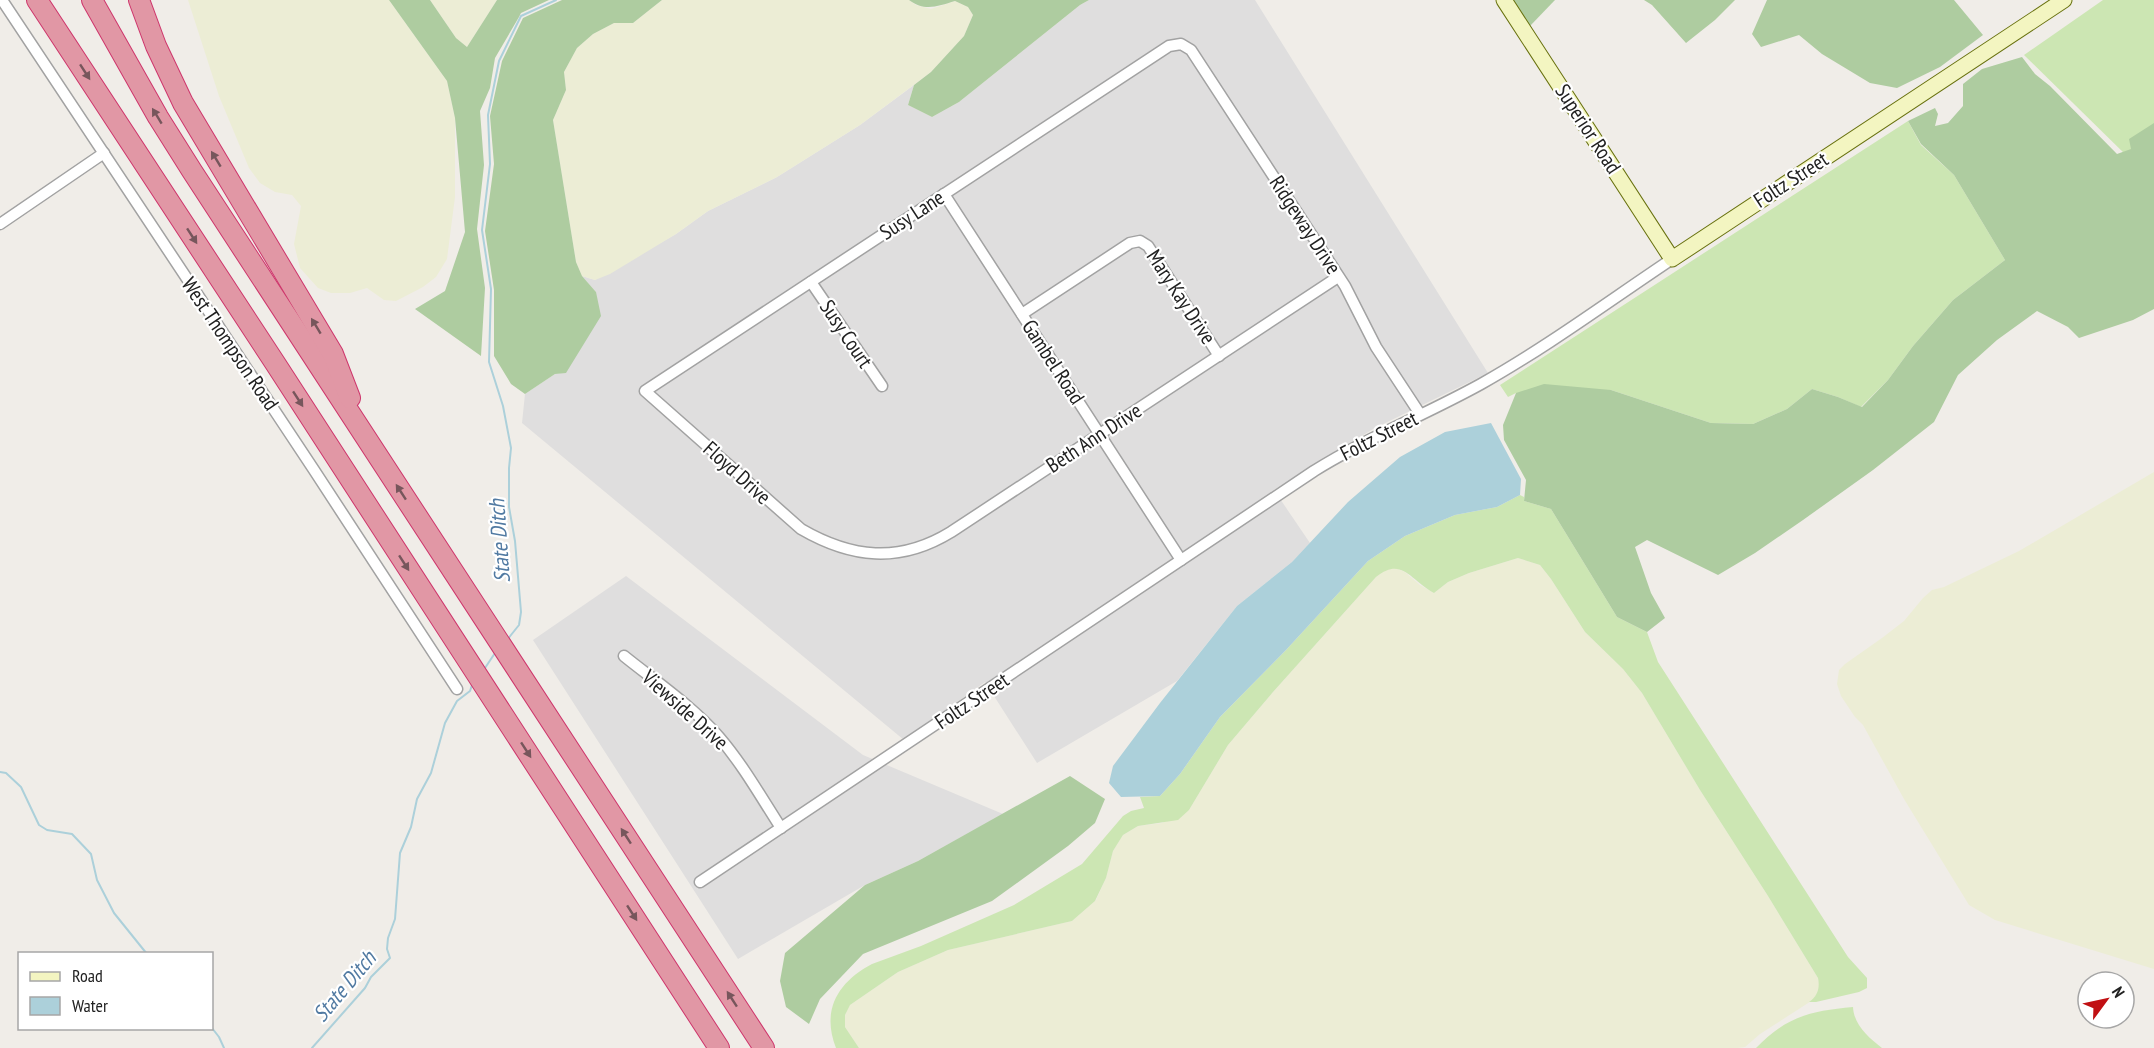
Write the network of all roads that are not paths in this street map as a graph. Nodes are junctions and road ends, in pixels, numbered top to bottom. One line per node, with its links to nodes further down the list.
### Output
1 (2, 0): 10 (street, West Thompson Road)
2 (37, 0): 8 (highway)
3 (45, 0): 8 (highway)
4 (92, 0): 22 (highway, one-way to 4)
5 (139, 0): 22 (highway, one-way to 5)
6 (1504, 0): 13 (street, Superior Road)
7 (2064, 0): 13 (street, Foltz Street)
8 (53, 24): 29 (highway, one-way to 29)
9 (1180, 44): 11 (street, Susy Lane); 14 (street, Ridgeway Drive)
10 (104, 153): 12 (street); 26 (street, West Thompson Road)
11 (944, 194): 15 (street, Susy Lane); 16 (street, Gambel Road)
12 (0, 224)
13 (1672, 259): 20 (street, Foltz Street)
14 (1338, 277): 17 (street, Beth Ann Drive); 20 (street, Ridgeway Drive)
15 (811, 282): 18 (street, Susy Court); 19 (street, Susy Lane)
16 (1022, 314): 17 (street, Mary Kay Drive); 21 (street, Gambel Road)
17 (1219, 356): 21 (street, Beth Ann Drive)
18 (882, 386)
19 (645, 392): 23 (street, Floyd Drive)
20 (1420, 414): 24 (street, Foltz Street)
21 (1100, 434): 23 (street, Beth Ann Drive); 24 (street, Gambel Road)
22 (365, 437): 30 (highway, one-way to 22)
23 (834, 546)
24 (1181, 560): 27 (street, Foltz Street)
25 (624, 656): 27 (street, Viewside Drive)
26 (457, 689)
27 (781, 828): 28 (street, Foltz Street)
28 (700, 882)
29 (719, 1048)
30 (764, 1048)

